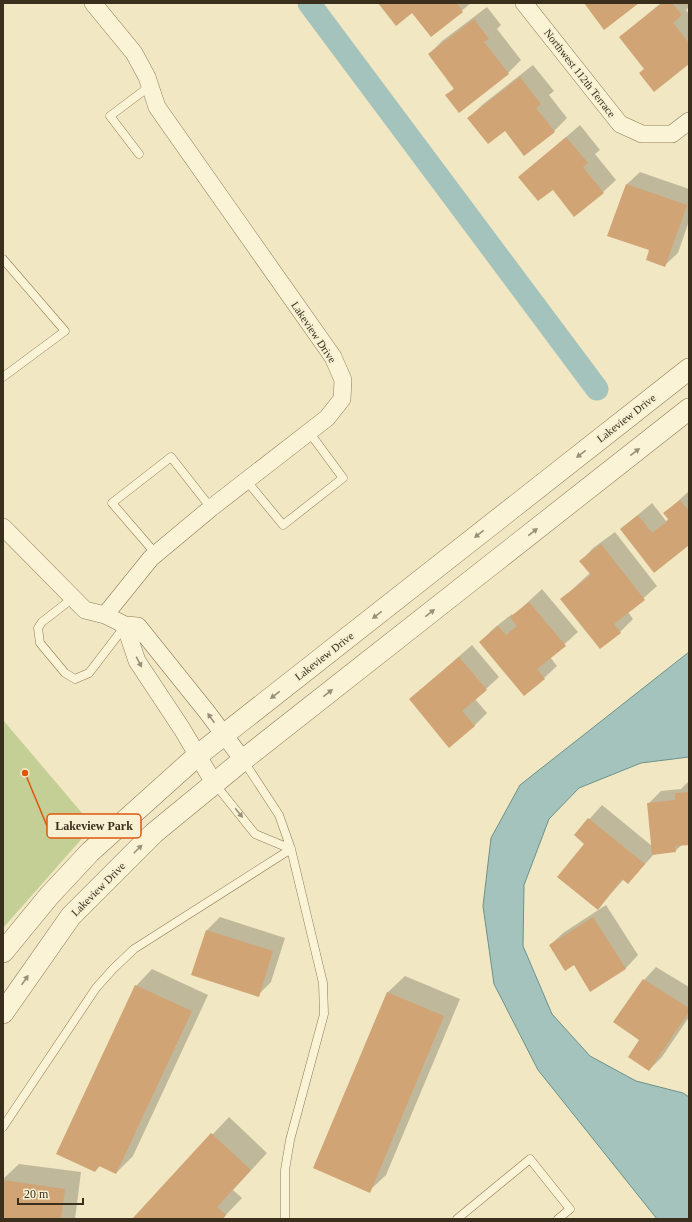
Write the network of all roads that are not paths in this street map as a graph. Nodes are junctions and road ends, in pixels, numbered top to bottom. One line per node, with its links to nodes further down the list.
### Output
1 (93, 3): 3 (street, Lakeview Drive)
2 (524, 3): 4 (street, Northwest 112th Terrace)
3 (150, 86): 5 (lane); 10 (street, Lakeview Drive)
4 (689, 121)
5 (139, 154)
6 (3, 259): 8 (lane)
7 (689, 369): 18 (street, Lakeview Drive, one-way to 18)
8 (3, 377)
9 (689, 409): 20 (street, Lakeview Drive, one-way to 9)
10 (309, 432): 11 (street, Lakeview Drive); 11 (lane)
11 (246, 480): 12 (street, Lakeview Drive)
12 (211, 508): 14 (street, Lakeview Drive); 14 (lane)
13 (3, 527): 15 (street)
14 (156, 554): 16 (street, Lakeview Drive)
15 (73, 598): 16 (street); 17 (lane)
16 (105, 615): 17 (street)
17 (125, 625): 18 (street, one-way to 17); 19 (street, one-way to 19)
18 (224, 735): 19 (street, Lakeview Drive); 20 (street)
19 (197, 756): 21 (street); 23 (street, Lakeview Drive)
20 (243, 760): 21 (street, Lakeview Drive); 22 (lane)
21 (214, 783): 22 (lane, one-way to 22); 24 (street, Lakeview Drive, one-way to 21)
22 (291, 850): 25 (lane); 26 (lane)
23 (3, 952)
24 (3, 1013)
25 (3, 1127)
26 (285, 1219)
27 (457, 1219): 28 (lane)
28 (558, 1219)

